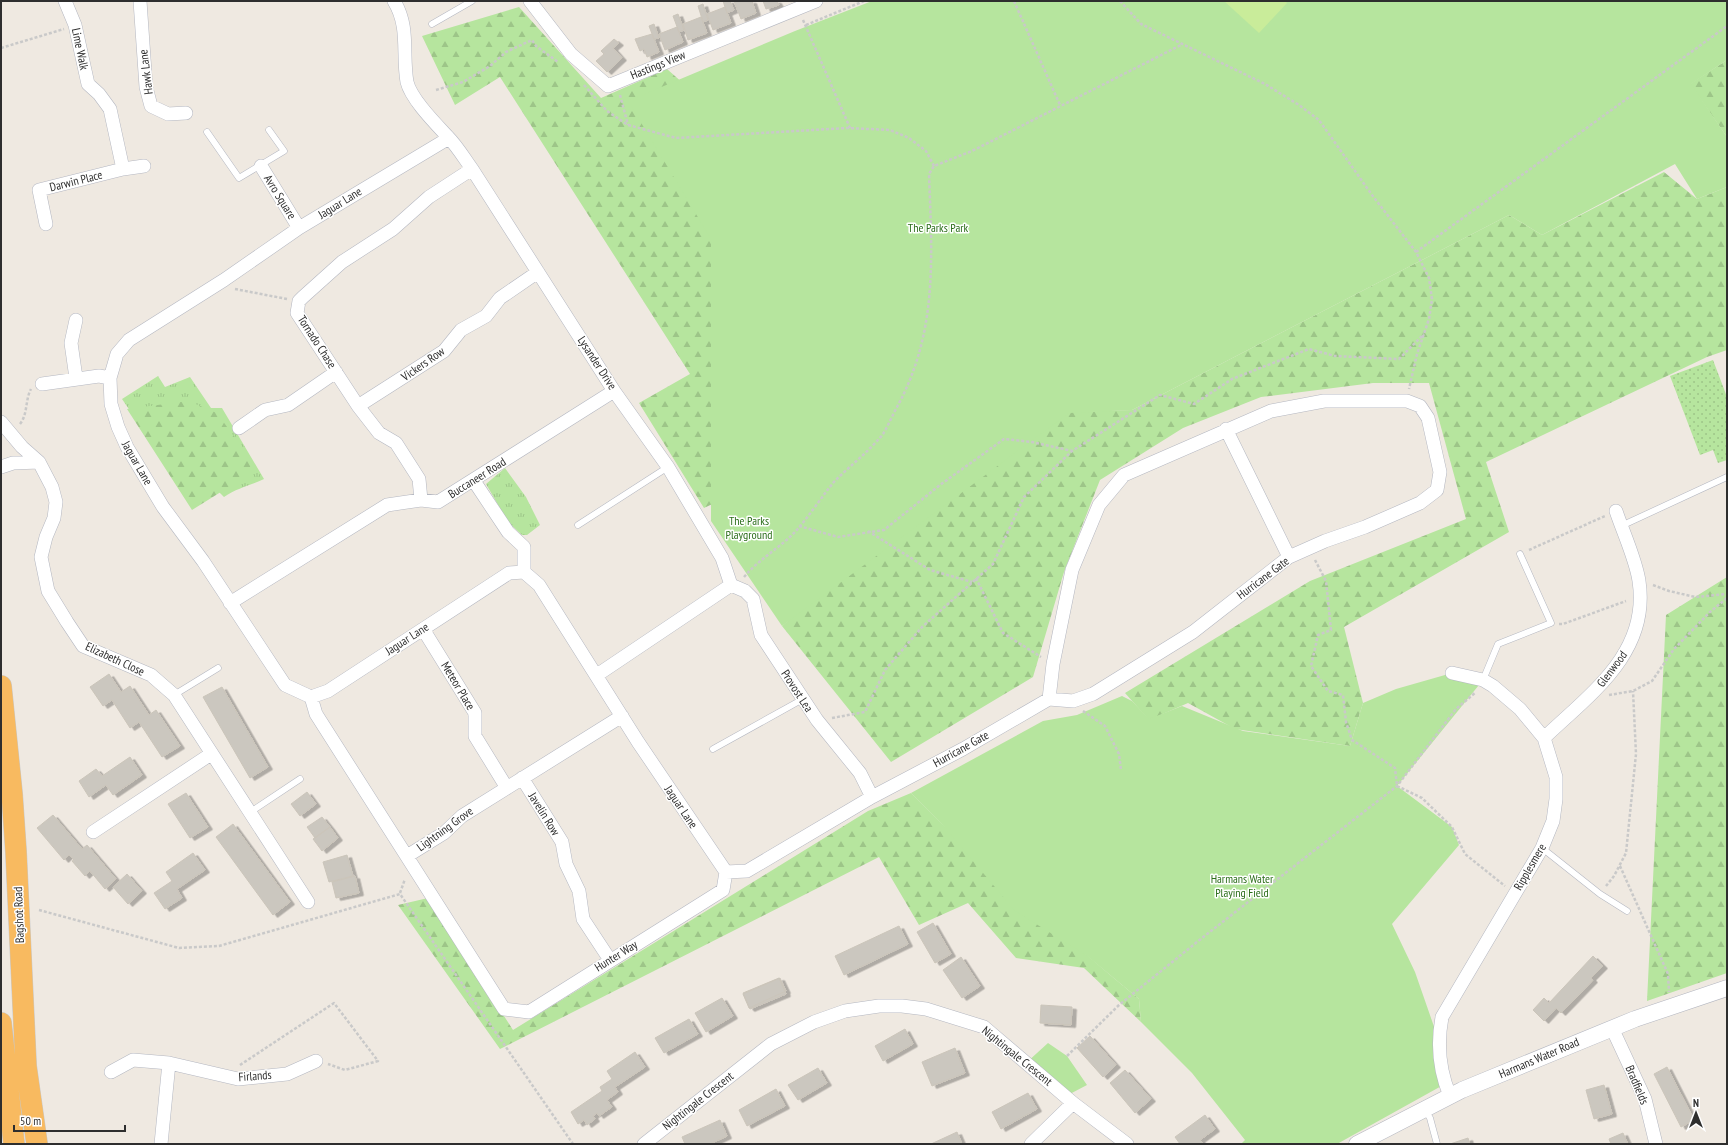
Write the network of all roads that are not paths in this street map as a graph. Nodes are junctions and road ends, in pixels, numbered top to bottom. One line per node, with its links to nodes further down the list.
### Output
1 (65, 1): 16 (street, Lime Walk)
2 (140, 1): 9 (street, Hawk Lane)
3 (394, 1): 12 (street, Lysander Drive)
4 (472, 1): 8 (lane)
5 (530, 1): 7 (street, Hastings View)
6 (816, 1): 7 (street, Hastings View)
7 (797, 5)
8 (432, 24)
9 (186, 113)
10 (270, 130): 14 (lane)
11 (207, 132): 14 (lane)
12 (449, 138): 15 (street, Lysander Drive); 18 (street, Jaguar Lane)
13 (144, 166): 16 (street, Darwin Place)
14 (261, 166): 18 (street, Avro Square)
15 (472, 168): 19 (street, Lysander Drive); 21 (street, Tornado Chase)
16 (123, 169): 17 (street, Darwin Place)
17 (46, 224)
18 (299, 228): 23 (street, Jaguar Lane)
19 (538, 272): 25 (street, Lysander Drive); 26 (street, Vickers Row)
20 (76, 320): 22 (street)
21 (336, 372): 26 (street, Tornado Chase); 28 (street)
22 (76, 378): 23 (street); 24 (street)
23 (110, 378): 43 (street, Jaguar Lane)
24 (42, 384)
25 (614, 391): 32 (street, Lysander Drive); 34 (street, Buccaneer Road)
26 (358, 406): 35 (street, Tornado Chase)
27 (1, 422): 30 (street, Elizabeth Close)
28 (239, 428)
29 (1226, 429): 40 (street); 40 (street, Hurricane Gate); 53 (street)
30 (39, 462): 31 (street); 50 (street, Elizabeth Close)
31 (1, 467)
32 (668, 467): 37 (lane); 42 (street, Lysander Drive)
33 (1727, 477): 38 (lane)
34 (474, 481): 35 (street, Buccaneer Road); 41 (street)
35 (421, 500): 43 (street, Buccaneer Road)
36 (1616, 511): 38 (street, Glenwood)
37 (578, 525)
38 (1621, 526): 55 (street, Glenwood)
39 (1520, 554): 48 (lane)
40 (1289, 557): 53 (street, Hurricane Gate)
41 (524, 572): 44 (street, Jaguar Lane); 47 (street, Jaguar Lane)
42 (731, 585): 47 (street); 52 (street, Provost Lea)
43 (230, 603): 51 (street, Jaguar Lane)
44 (422, 629): 51 (street, Jaguar Lane); 60 (street, Meteor Place)
45 (218, 668): 50 (lane)
46 (1452, 673): 48 (street, Ripplesmere)
47 (596, 675): 54 (street, Jaguar Lane)
48 (1485, 682): 55 (street, Ripplesmere)
49 (1, 686): 80 (highway, Bagshot Road)
50 (174, 695): 57 (street, Elizabeth Close)
51 (311, 697): 65 (street, Lightning Grove)
52 (803, 699): 56 (lane); 61 (street, Provost Lea)
53 (1049, 699): 61 (street, Hurricane Gate)
54 (622, 716): 58 (street, Lightning Grove); 66 (street, Jaguar Lane)
55 (1544, 738): 64 (street, Ripplesmere)
56 (713, 749)
57 (211, 754): 62 (street, Elizabeth Close); 63 (street)
58 (522, 778): 60 (street, Lightning Grove); 69 (street, Javelin Row)
59 (300, 779): 62 (lane)
60 (507, 788): 65 (street, Lightning Grove)
61 (872, 797): 66 (street)
62 (249, 813): 67 (street, Elizabeth Close)
63 (93, 832)
64 (1542, 848): 68 (lane); 76 (street, Ripplesmere)
65 (407, 856): 69 (street, Hunter Way)
66 (726, 872): 69 (street, Hunter Way)
67 (308, 902)
68 (1627, 911)
69 (610, 960)
70 (1727, 988): 72 (street, Harmans Water Road)
71 (1, 1023): 79 (highway)
72 (1612, 1028): 76 (street, Harmans Water Road); 87 (street, Bradfields)
73 (316, 1061): 74 (street, Firlands)
74 (169, 1063): 75 (street, Firlands); 81 (street)
75 (111, 1072)
76 (1450, 1096): 78 (street, Harmans Water Road)
77 (1073, 1103): 82 (street, Nightingale Crescent); 83 (street); 84 (street, Nightingale Crescent)
78 (1424, 1109): 85 (street, Harmans Water Road); 86 (lane)
79 (9, 1141)
80 (38, 1144)
81 (161, 1144)
82 (644, 1144)
83 (1031, 1144)
84 (1127, 1144)
85 (1357, 1144)
86 (1437, 1144)
87 (1656, 1144)

